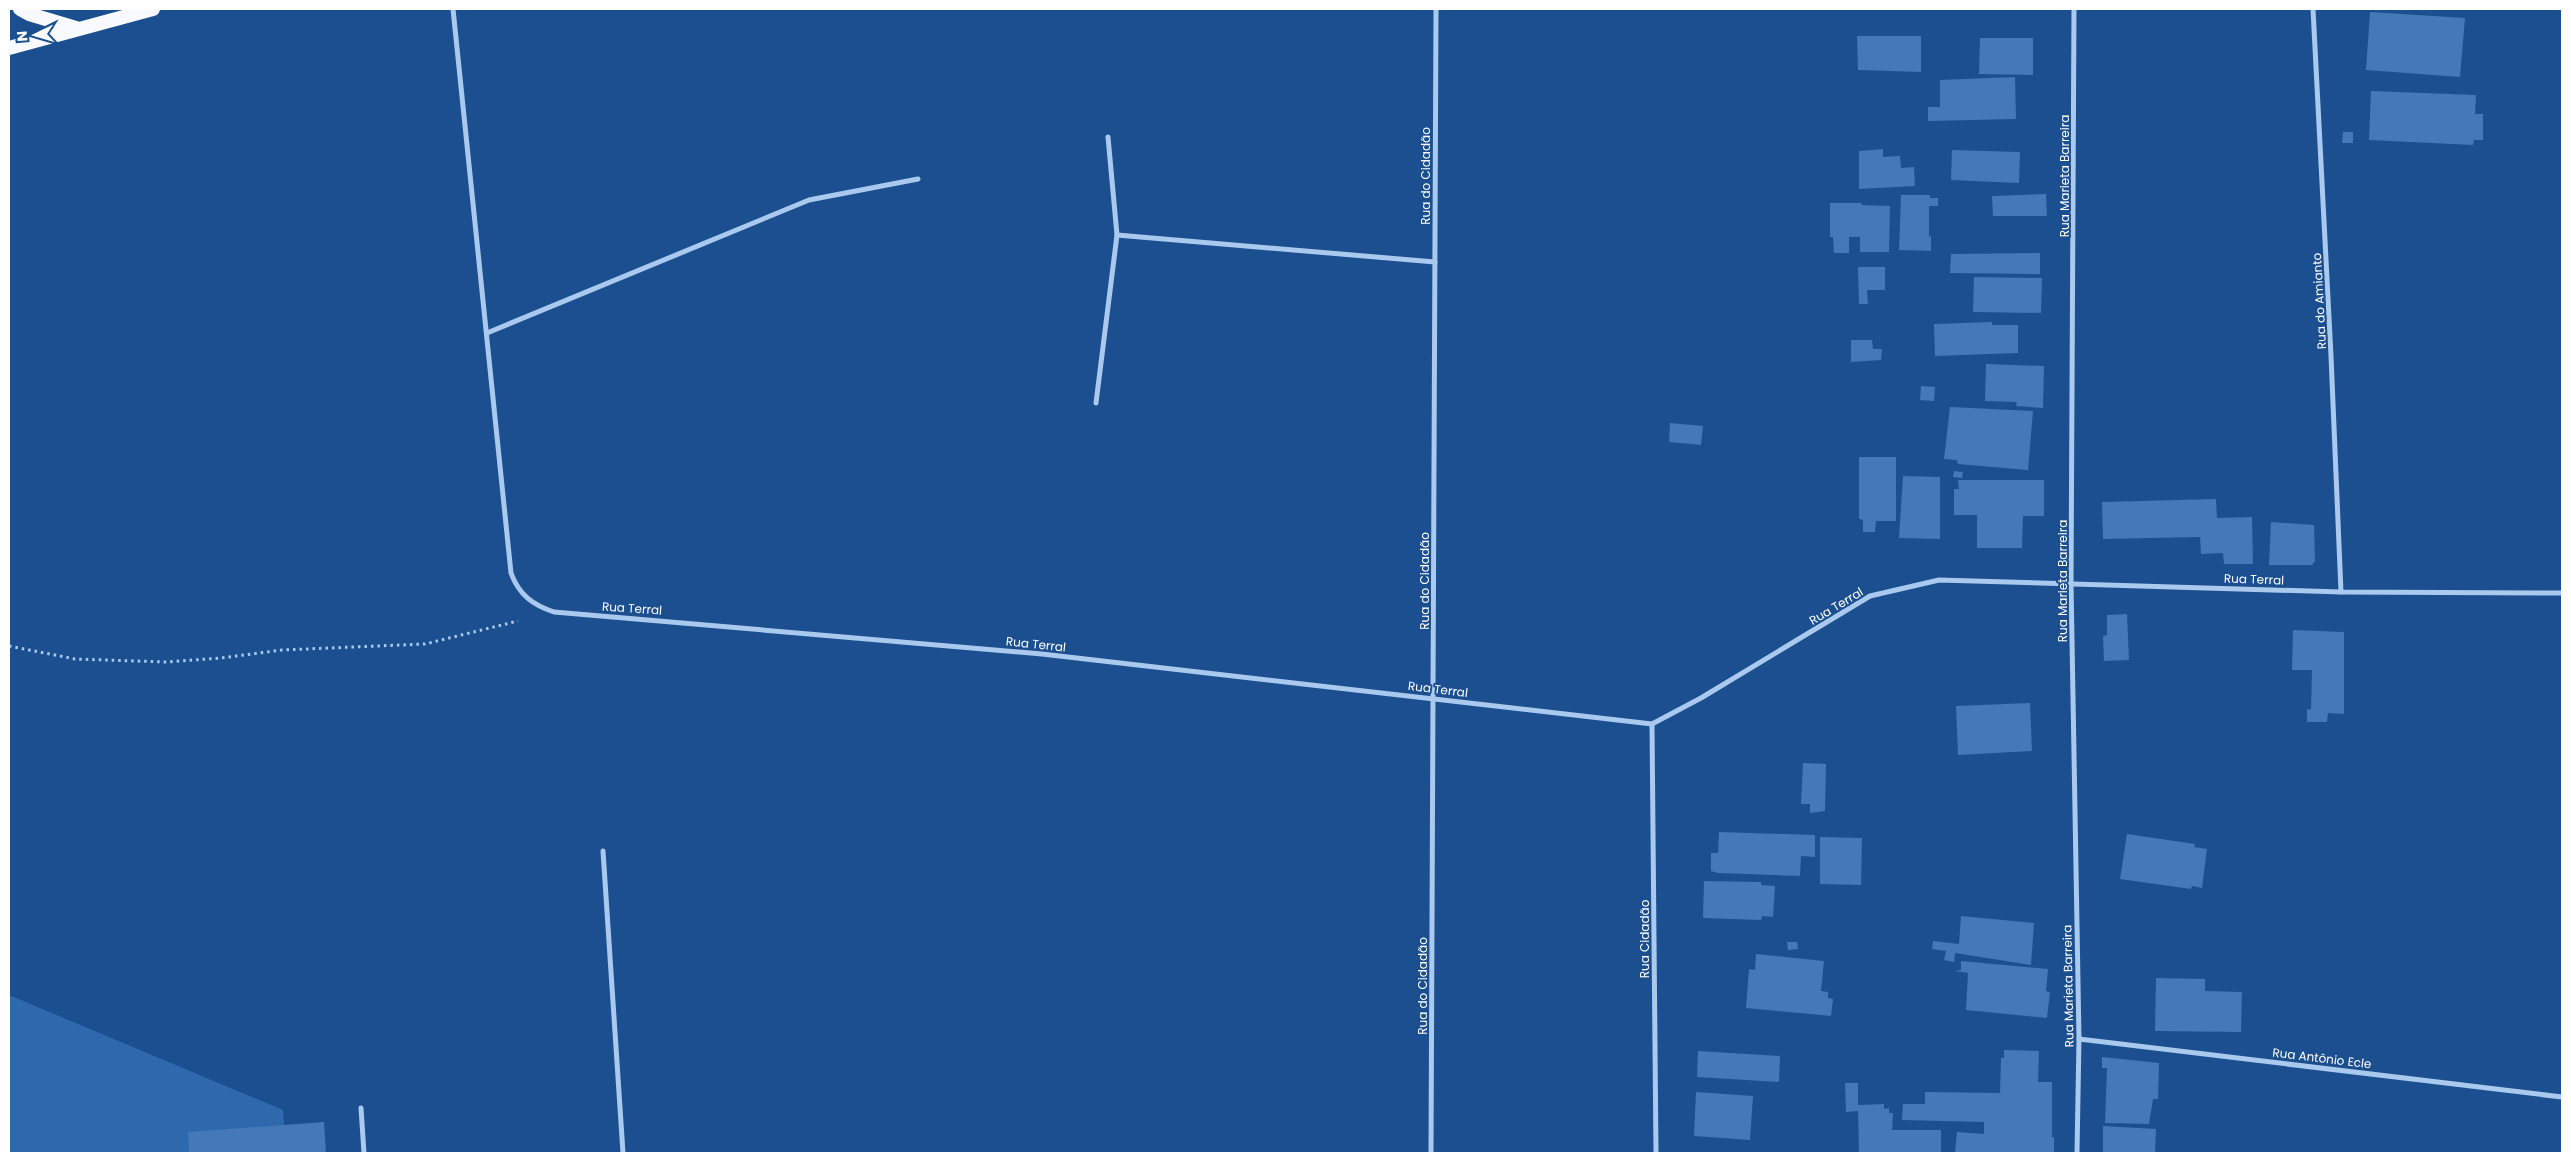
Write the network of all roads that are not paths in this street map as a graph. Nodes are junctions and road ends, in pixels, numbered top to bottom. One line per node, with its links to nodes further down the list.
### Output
1 (20, 9): 7 (highway)
2 (153, 9): 7 (highway)
3 (453, 9): 13 (street, Rua Terral)
4 (1436, 9): 12 (street, Rua do Cidadão)
5 (2074, 9): 15 (street, Rua Marieta Barreira)
6 (2313, 9): 16 (street, Rua do Amianto)
7 (76, 28): 8 (highway)
8 (9, 48)
9 (1108, 137): 11 (street)
10 (918, 179): 13 (street)
11 (1117, 235): 12 (street); 14 (street)
12 (1435, 262): 18 (street, Rua do Cidadão)
13 (487, 333): 18 (street, Rua Terral)
14 (1096, 403)
15 (2071, 583): 16 (street, Rua Terral); 19 (street, Rua Terral); 21 (street, Rua Marieta Barreira)
16 (2341, 592): 17 (street, Rua Terral)
17 (2562, 593)
18 (1433, 698): 19 (street, Rua Terral); 26 (street, Rua do Cidadão)
19 (1652, 724): 27 (street, Rua Cidadão)
20 (603, 852): 25 (street)
21 (2079, 1040): 22 (street, Rua Antônio Ecle); 28 (street, Rua Marieta Barreira)
22 (2562, 1097)
23 (361, 1108): 24 (street)
24 (364, 1153)
25 (623, 1153)
26 (1431, 1153)
27 (1656, 1153)
28 (2076, 1153)

